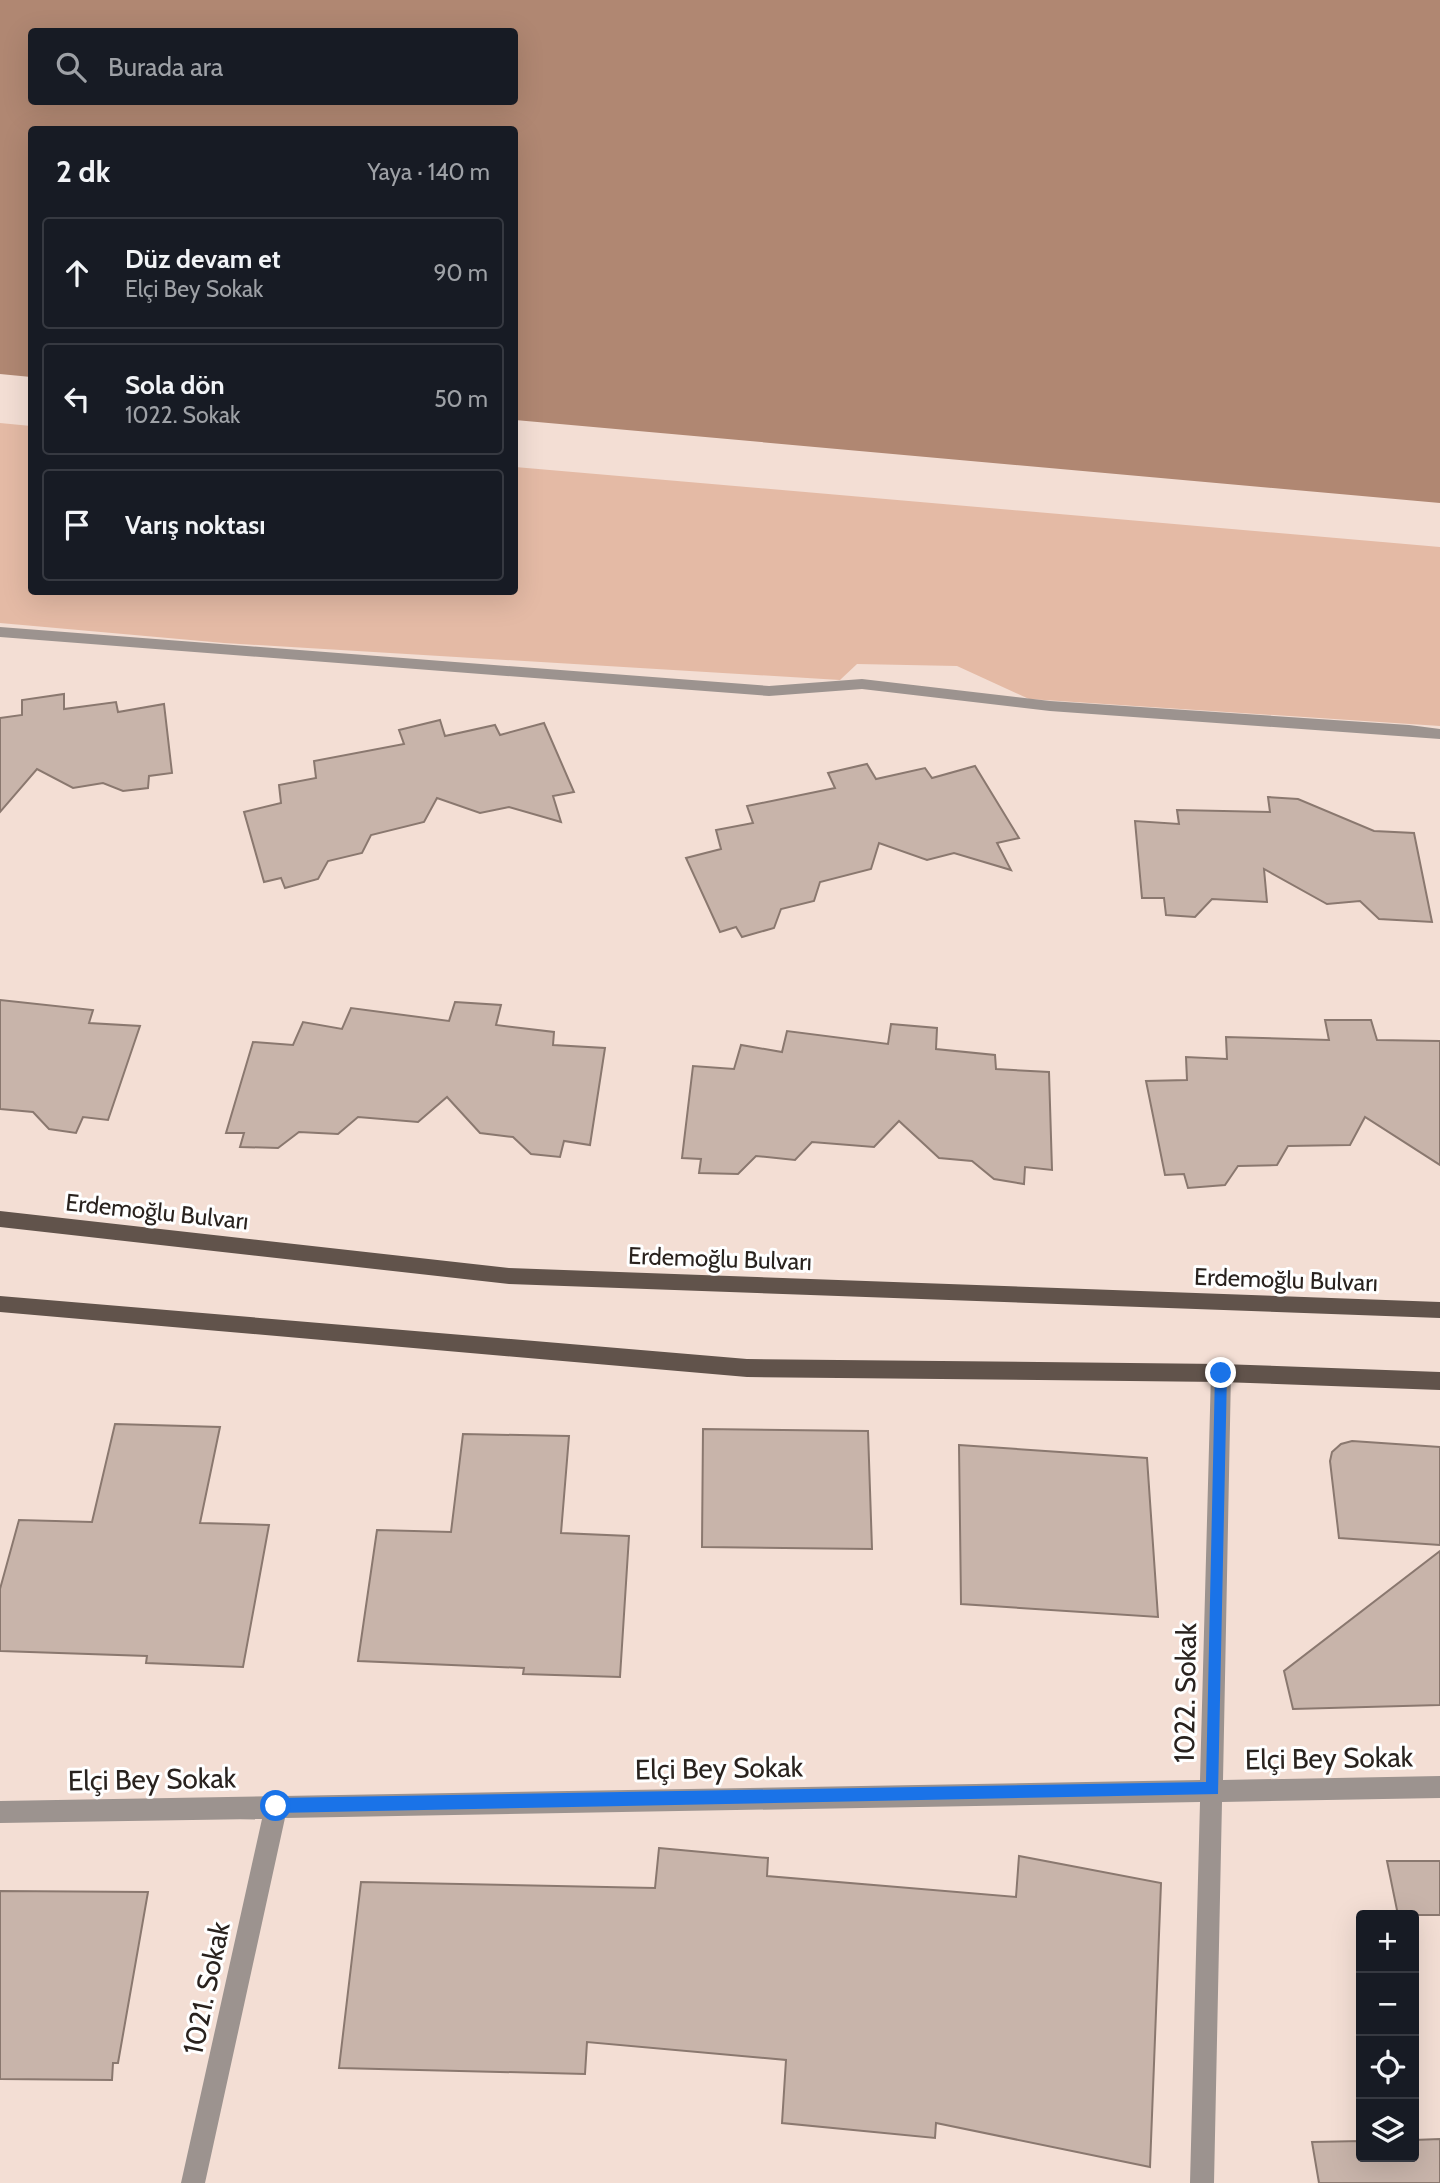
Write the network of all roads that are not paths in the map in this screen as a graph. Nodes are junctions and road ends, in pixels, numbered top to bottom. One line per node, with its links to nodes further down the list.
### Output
1 (0, 632): 2 (street)
2 (1440, 734)
3 (0, 1219): 5 (main road, Erdemoğlu Bulvarı)
4 (0, 1304): 6 (main road)
5 (1440, 1310)
6 (1221, 1373): 7 (main road); 9 (street, 1022. Sokak)
7 (1440, 1381)
8 (1440, 1787): 9 (street, Elçi Bey Sokak)
9 (1213, 1789): 10 (street, Elçi Bey Sokak); 13 (street, 1022. Sokak)
10 (276, 1806): 11 (street, Elçi Bey Sokak); 12 (street, 1021. Sokak)
11 (0, 1812)
12 (193, 2183)
13 (1202, 2183)

